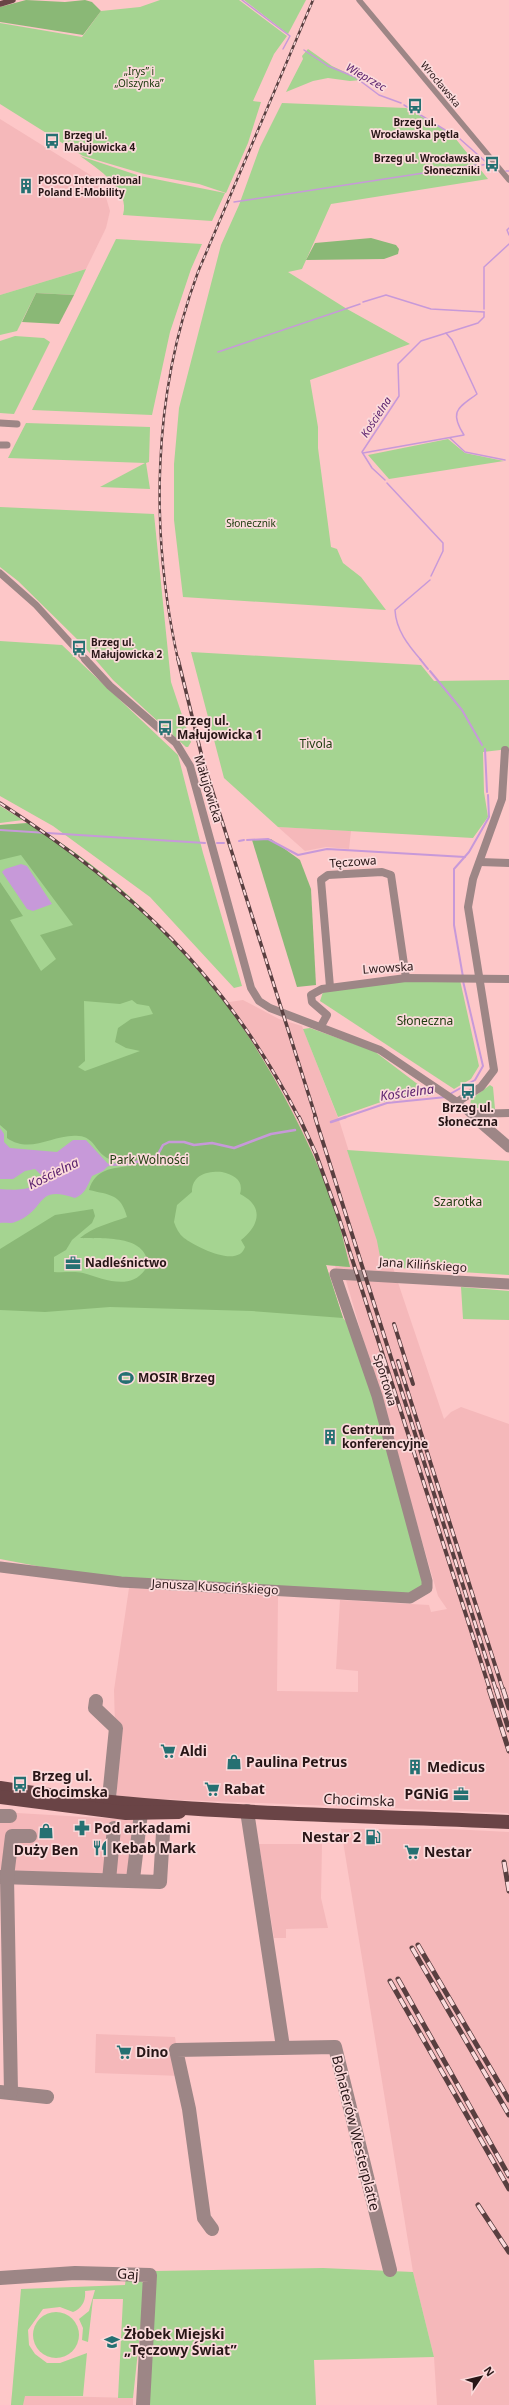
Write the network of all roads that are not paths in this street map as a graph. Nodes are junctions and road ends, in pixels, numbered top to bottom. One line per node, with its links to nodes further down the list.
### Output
1 (13, 0): 3 (main road)
2 (359, 0): 4 (street, Wrocławska)
3 (0, 4)
4 (509, 180)
5 (0, 423): 6 (street)
6 (17, 424)
7 (0, 573): 8 (street, Małujowicka)
8 (11, 582): 9 (street); 18 (street, Małujowicka)
9 (0, 586)
10 (505, 750): 11 (street)
11 (507, 785): 12 (street)
12 (480, 862): 13 (street); 15 (street)
13 (509, 863)
14 (406, 978): 15 (street, Lwowska); 17 (street, Lwowska); 17 (street, Tęczowa)
15 (479, 978): 16 (street, Lwowska); 19 (street)
16 (509, 979)
17 (330, 987): 18 (street, Lwowska)
18 (320, 1026): 19 (street, Małujowicka)
19 (451, 1098): 21 (street, Małujowicka)
20 (509, 1113): 21 (street)
21 (472, 1114): 22 (street, Małujowicka)
22 (509, 1147)
23 (335, 1274): 24 (street, Jana Kilińskiego); 26 (street, Sportowa)
24 (509, 1284)
25 (0, 1566): 26 (street, Janusza Kusocińskiego)
26 (427, 1588)
27 (96, 1700): 30 (street)
28 (0, 1788): 30 (main road, Chocimska)
29 (0, 1797): 30 (main road, Chocimska)
30 (108, 1806): 31 (main road, Chocimska); 33 (main road, Chocimska)
31 (208, 1810): 32 (main road, Chocimska); 33 (main road, Chocimska)
32 (247, 1811): 34 (main road, Chocimska); 41 (street)
33 (140, 1813): 39 (street)
34 (509, 1822)
35 (114, 1828): 40 (street)
36 (163, 1833): 39 (street)
37 (30, 1836): 38 (street)
38 (3, 1877): 40 (street); 42 (street)
39 (133, 1879): 40 (street)
40 (109, 1880)
41 (283, 2047): 44 (street, Bohaterów Westerplatte); 45 (street, Bohaterów Westerplatte)
42 (5, 2092): 43 (street)
43 (47, 2097)
44 (212, 2229)
45 (390, 2270)
46 (0, 2278): 47 (street, Gaj)
47 (143, 2405)

